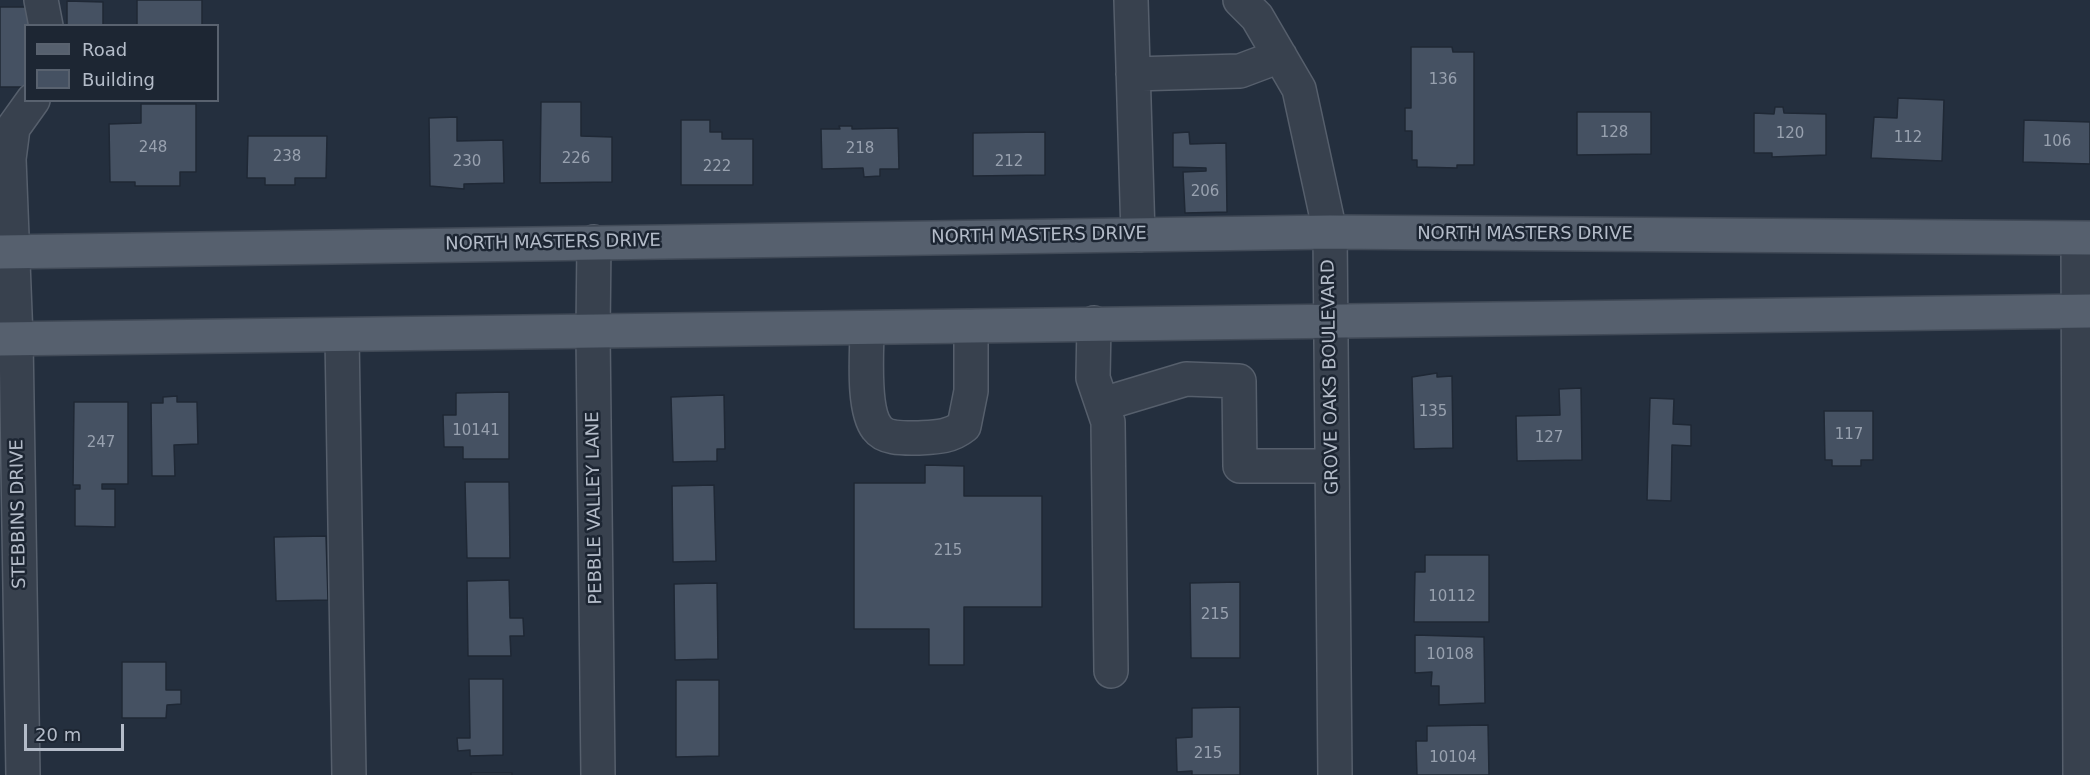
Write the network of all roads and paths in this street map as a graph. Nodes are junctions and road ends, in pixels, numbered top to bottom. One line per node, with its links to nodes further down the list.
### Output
1 (41, 0): 4 (street)
2 (1131, 0): 6 (street)
3 (1240, 0): 5 (street, GROVE OAKS BOULEVARD)
4 (46, 24)
5 (1280, 56): 6 (street); 9 (street, GROVE OAKS BOULEVARD)
6 (1133, 74): 10 (street)
7 (31, 102): 8 (street)
8 (6, 122): 13 (street, STEBBINS DRIVE)
9 (1329, 232): 10 (main road, NORTH MASTERS DRIVE); 11 (main road, NORTH MASTERS DRIVE); 15 (street, GROVE OAKS BOULEVARD)
10 (1137, 235): 12 (main road, NORTH MASTERS DRIVE)
11 (2084, 238): 14 (street)
12 (594, 242): 13 (main road, NORTH MASTERS DRIVE); 19 (street, PEBBLE VALLEY LANE)
13 (5, 252): 21 (street, STEBBINS DRIVE)
14 (2084, 311): 15 (main road); 29 (street)
15 (1331, 319): 16 (main road); 23 (street, GROVE OAKS BOULEVARD)
16 (1094, 323): 17 (main road); 22 (street)
17 (971, 326): 18 (main road); 18 (street)
18 (867, 328): 19 (main road)
19 (593, 333): 20 (main road); 27 (street, PEBBLE VALLEY LANE)
20 (342, 335): 21 (main road); 26 (street)
21 (8, 339): 25 (street, STEBBINS DRIVE)
22 (1102, 404): 23 (street); 24 (street)
23 (1332, 466): 28 (street, GROVE OAKS BOULEVARD)
24 (1111, 671)
25 (23, 775)
26 (349, 775)
27 (598, 775)
28 (1335, 775)
29 (2080, 775)

